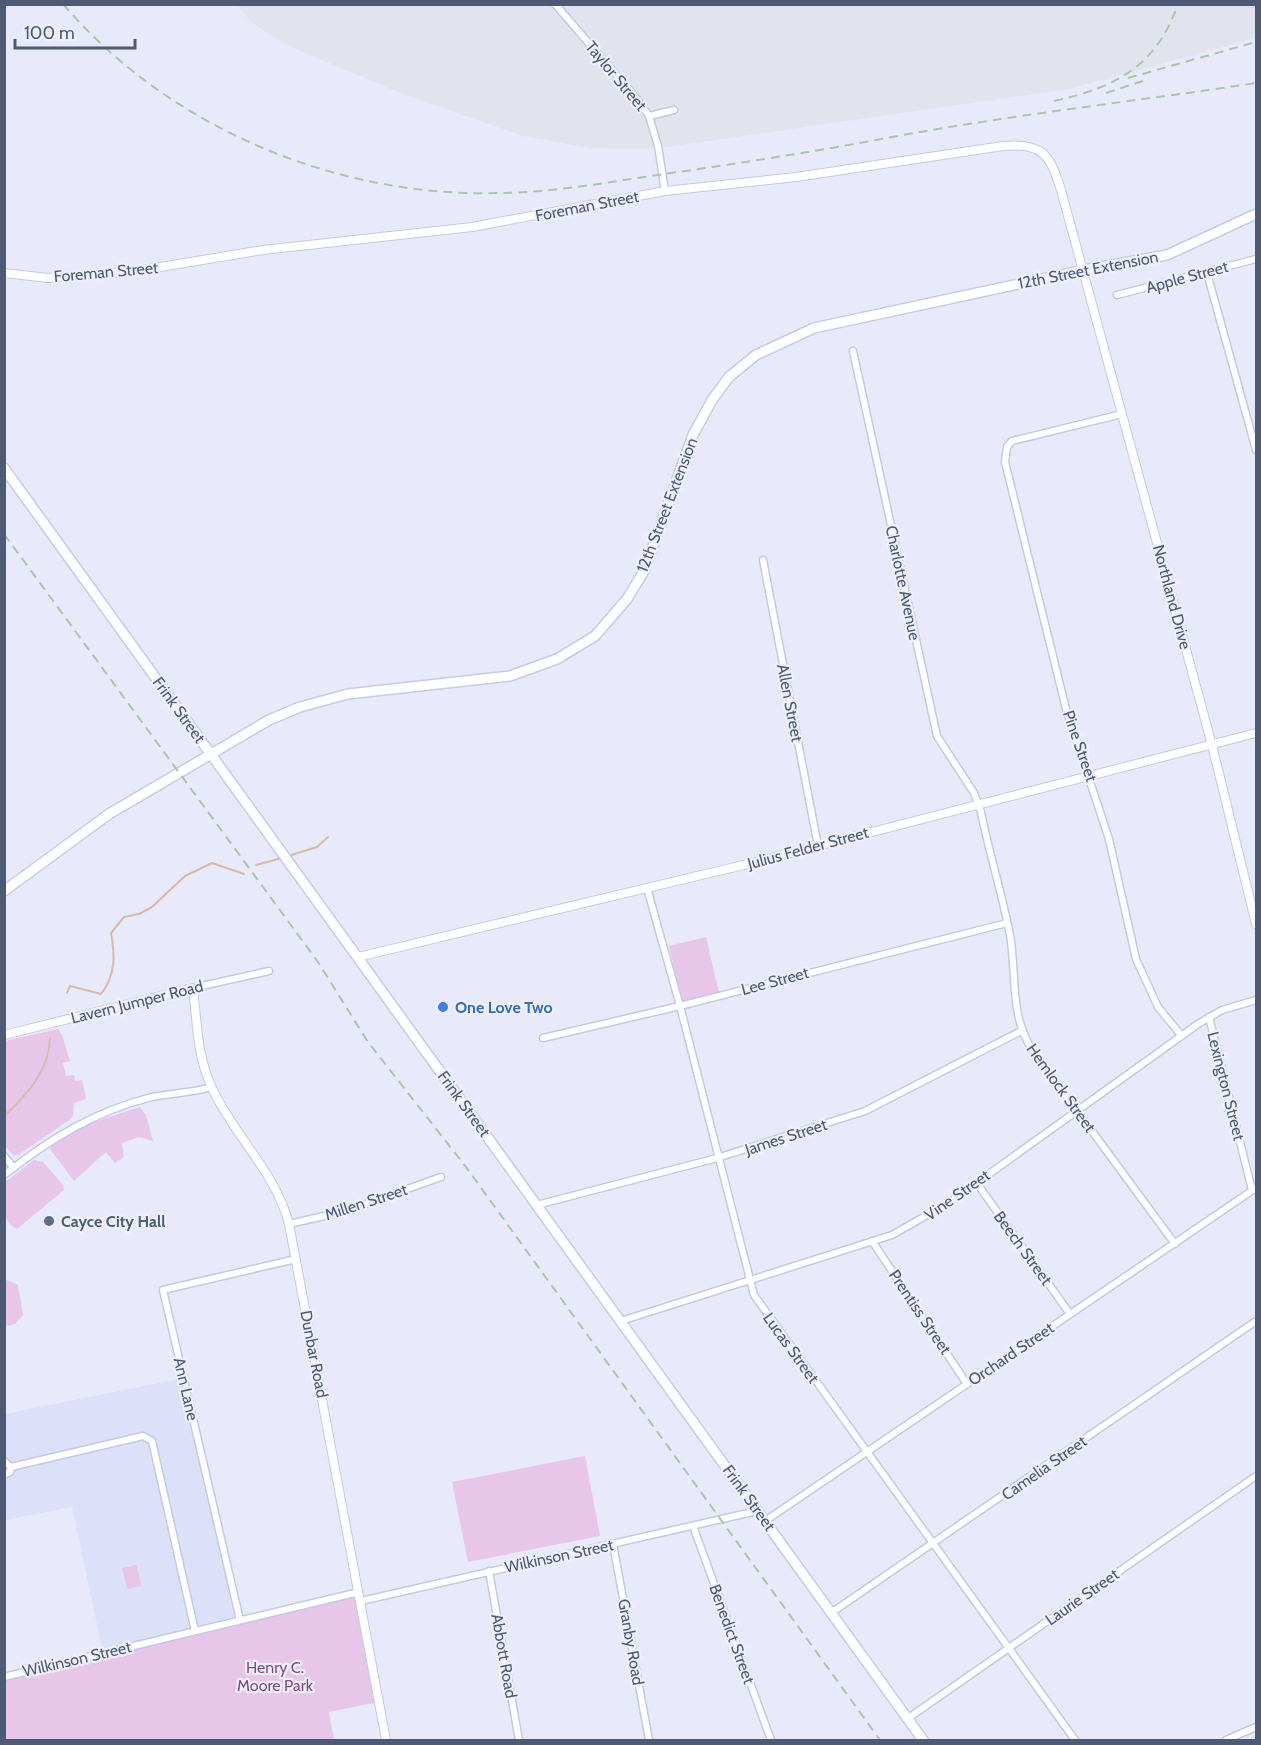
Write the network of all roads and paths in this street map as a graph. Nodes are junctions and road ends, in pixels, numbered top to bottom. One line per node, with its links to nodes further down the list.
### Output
1 (555, 4): 3 (street, Taylor Street)
2 (675, 110): 3 (street)
3 (649, 116): 4 (street, Taylor Street)
4 (665, 191): 7 (street, Foreman Street); 8 (street, Foreman Street)
5 (1257, 214): 7 (main road, 12th Street Extension)
6 (1257, 259): 9 (street, Apple Street)
7 (1084, 270): 12 (street, Northland Drive); 18 (main road, 12th Street Extension)
8 (4, 273)
9 (1207, 273): 10 (street, Apple Street); 13 (street)
10 (1117, 295)
11 (853, 351): 20 (street, Charlotte Avenue)
12 (1122, 414): 17 (street, Northland Drive); 19 (street, Pine Street)
13 (1257, 450)
14 (4, 468): 18 (main road, Frink Street)
15 (763, 560): 21 (street, Allen Street)
16 (1257, 733): 17 (street, Julius Felder Street)
17 (1212, 745): 19 (street, Julius Felder Street); 25 (street, Northland Drive)
18 (211, 754): 23 (main road, 12th Street Extension); 26 (main road, Frink Street)
19 (1089, 776): 20 (street, Julius Felder Street); 34 (street, Pine Street)
20 (978, 804): 21 (street, Julius Felder Street); 24 (street, Hemlock Street)
21 (818, 846): 22 (street, Julius Felder Street)
22 (647, 888): 26 (street, Julius Felder Street); 30 (street, Lucas Street)
23 (4, 891)
24 (1007, 922): 30 (street, Lee Street); 32 (street, Hemlock Street)
25 (1257, 924)
26 (358, 957): 45 (main road, Frink Street)
27 (269, 970): 28 (street, Lavern Jumper Road)
28 (193, 988): 33 (street, Lavern Jumper Road); 36 (street, Dunbar Road)
29 (1257, 1000): 31 (street, Vine Street)
30 (680, 1006): 35 (street, Lee Street); 39 (street, Lucas Street)
31 (1209, 1017): 34 (street, Vine Street); 44 (street, Lexington Street)
32 (1021, 1031): 37 (street, Hemlock Street); 39 (street, James Street)
33 (4, 1035)
34 (1181, 1035): 37 (street, Vine Street)
35 (543, 1038)
36 (212, 1087): 40 (street); 46 (street, Dunbar Road)
37 (1077, 1110): 43 (street, Vine Street); 48 (street, Hemlock Street)
38 (4, 1156): 40 (street)
39 (717, 1158): 45 (street, James Street); 50 (street, Lucas Street)
40 (14, 1168): 41 (street)
41 (4, 1175)
42 (441, 1177): 46 (street, Millen Street)
43 (976, 1182): 47 (street, Vine Street); 51 (street, Beech Street)
44 (1254, 1189): 48 (street, Orchard Street)
45 (537, 1205): 52 (main road, Frink Street)
46 (290, 1224): 49 (street, Dunbar Road)
47 (872, 1241): 50 (street, Vine Street); 54 (street, Prentiss Street)
48 (1175, 1244): 51 (street, Orchard Street)
49 (296, 1260): 66 (street, Dunbar Road); 68 (street, Ann Lane)
50 (749, 1280): 52 (street, Vine Street); 55 (street, Lucas Street)
51 (1070, 1314): 54 (street, Orchard Street)
52 (621, 1321): 60 (main road, Frink Street)
53 (1257, 1321): 64 (street, Camelia Street)
54 (968, 1384): 55 (street, Orchard Street)
55 (866, 1453): 61 (street, Orchard Street); 64 (street, Lucas Street)
56 (4, 1461): 57 (street)
57 (11, 1467): 58 (street); 69 (street)
58 (4, 1474)
59 (1257, 1476): 70 (street, Laurie Street)
60 (757, 1511): 61 (main road, Frink Street); 62 (street, Wilkinson Street)
61 (765, 1521): 67 (main road, Frink Street)
62 (693, 1526): 63 (street, Wilkinson Street); 77 (street, Benedict Street)
63 (613, 1544): 65 (street, Wilkinson Street); 76 (street, Granby Road)
64 (932, 1545): 67 (street, Camelia Street); 70 (street, Lucas Street)
65 (489, 1571): 66 (street, Wilkinson Street); 75 (street, Abbott Road)
66 (360, 1597): 68 (street, Wilkinson Street); 74 (street, Dunbar Road)
67 (831, 1613): 72 (main road, Frink Street)
68 (240, 1620): 69 (street, Wilkinson Street)
69 (195, 1631): 71 (street, Wilkinson Street)
70 (1008, 1649): 72 (street, Laurie Street); 79 (street, Lucas Street)
71 (4, 1677)
72 (908, 1719): 78 (main road, Frink Street)
73 (1257, 1727): 80 (street)
74 (386, 1740)
75 (519, 1740)
76 (649, 1740)
77 (771, 1740)
78 (923, 1740)
79 (1075, 1740)
80 (1226, 1740)

